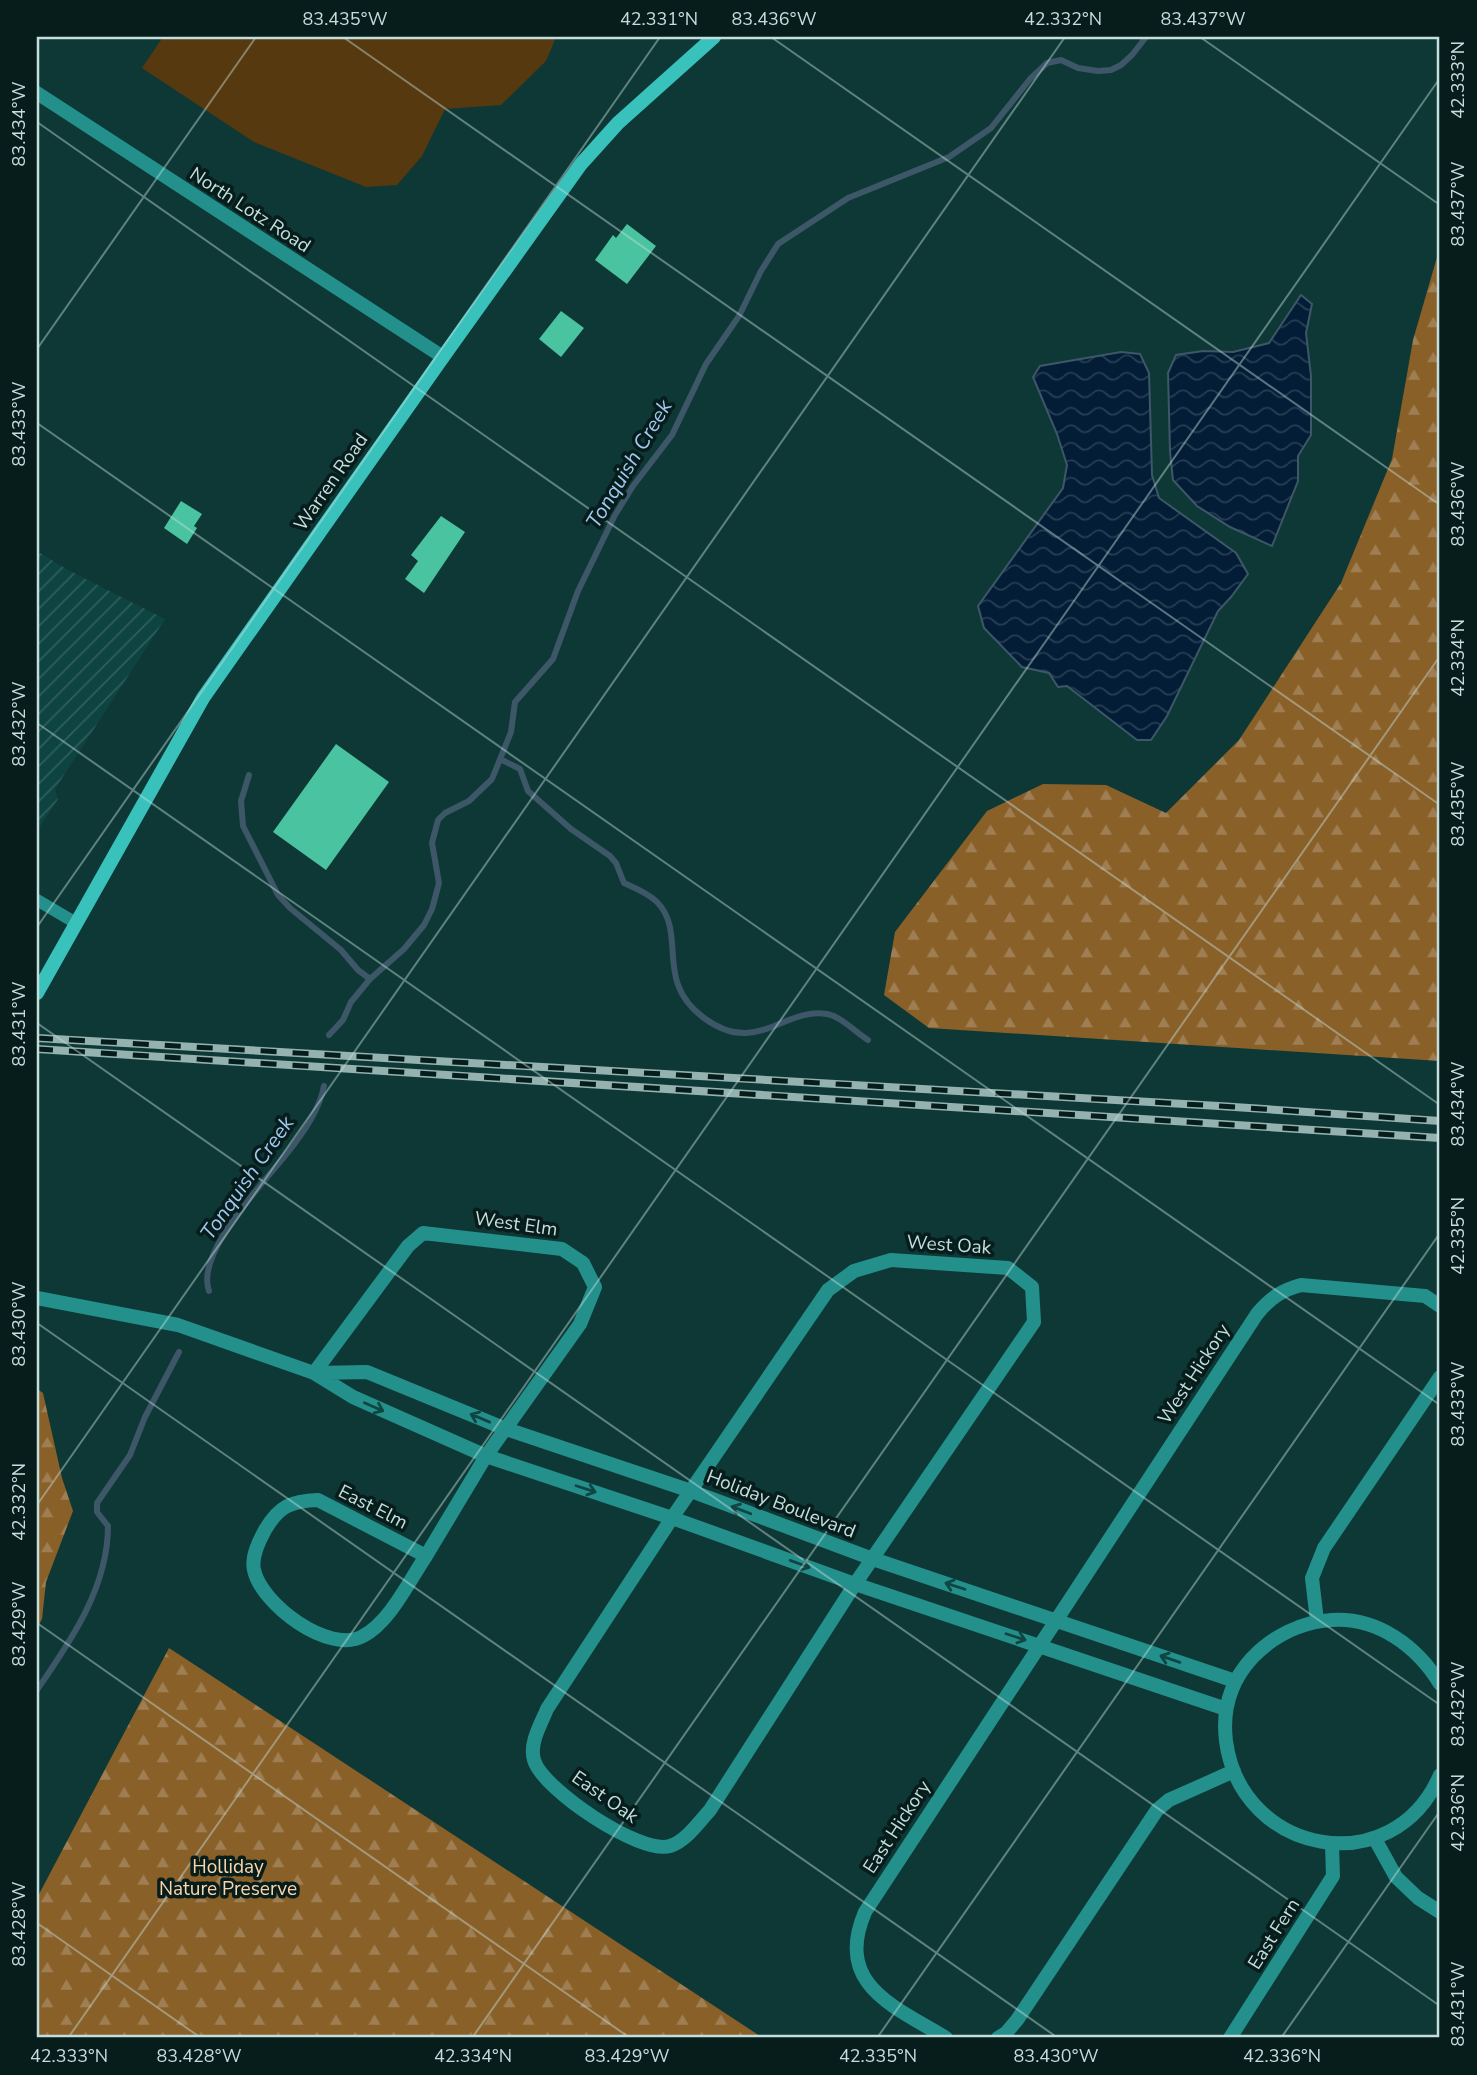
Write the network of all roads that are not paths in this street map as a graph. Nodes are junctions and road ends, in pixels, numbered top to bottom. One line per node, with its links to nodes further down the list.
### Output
1 (714, 37): 3 (main road, Warren Road)
2 (37, 93): 3 (street, North Lotz Road)
3 (443, 357): 5 (main road, Warren Road)
4 (37, 900): 5 (lane)
5 (76, 923): 6 (main road, Warren Road)
6 (37, 993)
7 (37, 1298): 9 (street, Holiday Boulevard)
8 (1440, 1306): 18 (street, West Hickory)
9 (314, 1373): 11 (street, Holiday Boulevard, one-way to 9); 11 (street, West Elm); 12 (street, Holiday Boulevard, one-way to 12)
10 (1440, 1377): 19 (street)
11 (506, 1429): 12 (street, East Elm); 13 (street, Holiday Boulevard)
12 (486, 1456): 14 (street, Holiday Boulevard, one-way to 14); 15 (street, East Elm)
13 (691, 1491): 14 (street, East Oak); 16 (street, Holiday Boulevard, one-way to 13); 16 (street, West Oak)
14 (672, 1518): 17 (street, Holiday Boulevard, one-way to 17); 17 (street, East Oak)
15 (426, 1556): 15 (street, East Elm)
16 (873, 1559): 17 (street, East Oak); 18 (street, Holiday Boulevard, one-way to 16)
17 (855, 1584): 20 (street, Holiday Boulevard, one-way to 20)
18 (1055, 1619): 20 (street, East Hickory); 21 (street, Holiday Boulevard, one-way to 18)
19 (1317, 1621): 21 (street); 22 (street)
20 (1040, 1645): 23 (street, Holiday Boulevard); 29 (street, East Hickory)
21 (1235, 1681): 23 (street)
22 (1440, 1682)
23 (1226, 1709): 24 (street)
24 (1234, 1771): 27 (street); 30 (street)
25 (1440, 1775): 26 (street)
26 (1374, 1839): 27 (street); 28 (street)
27 (1332, 1844): 31 (street, East Fern)
28 (1440, 1912)
29 (946, 2038)
30 (998, 2038)
31 (1230, 2038)

